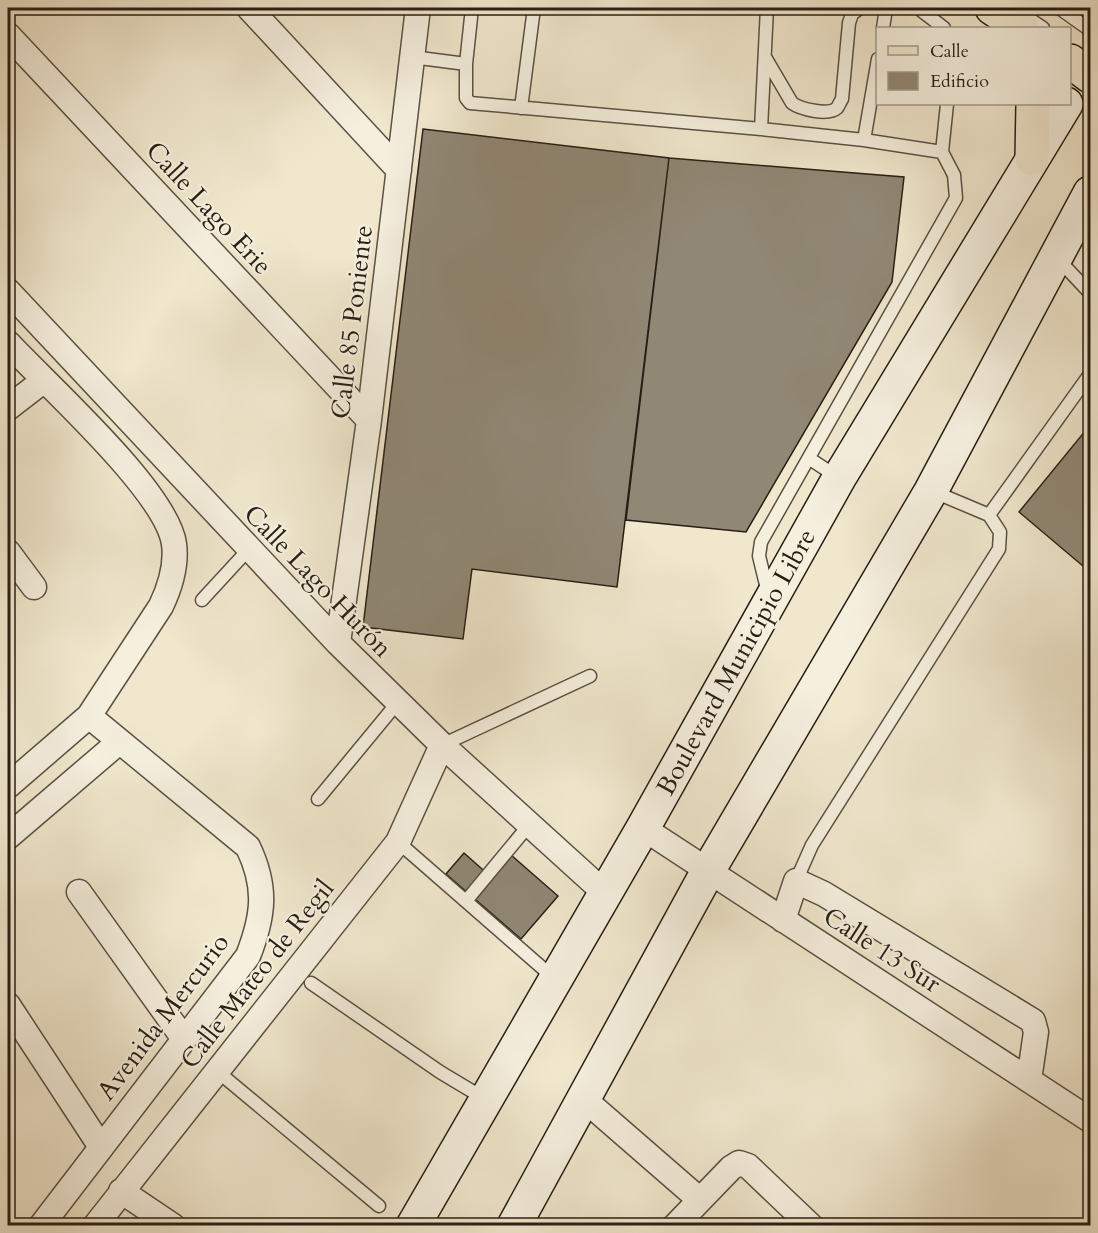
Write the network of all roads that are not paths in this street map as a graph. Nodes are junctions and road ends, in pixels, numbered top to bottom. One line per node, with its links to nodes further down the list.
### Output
1 (249, 8): 32 (street)
2 (418, 8): 21 (street, Calle 85 Poniente)
3 (472, 8): 22 (lane)
4 (534, 8): 27 (lane)
5 (767, 8): 20 (lane)
6 (860, 8): 20 (lane)
7 (886, 8): 13 (lane)
8 (918, 8): 14 (lane)
9 (983, 8): 15 (main road)
10 (992, 8): 16 (main road)
11 (1012, 8): 17 (lane)
12 (1059, 8): 18 (lane)
13 (883, 27)
14 (943, 27)
15 (1002, 27)
16 (1020, 27)
17 (1042, 27)
18 (1090, 30)
19 (8, 35): 41 (street, Calle Lago Erie)
20 (764, 56): 28 (lane)
21 (412, 57): 22 (lane); 32 (street, Calle 85 Poniente)
22 (466, 64): 27 (lane)
23 (876, 71): 29 (lane)
24 (947, 105): 30 (lane)
25 (1033, 105): 31 (main road)
26 (1065, 105): 31 (main road, Boulevard Municipio Libre)
27 (521, 108): 28 (lane)
28 (761, 129): 29 (lane)
29 (864, 140): 30 (lane)
30 (942, 152): 42 (lane)
31 (1032, 159): 43 (main road, Boulevard Municipio Libre)
32 (399, 170): 41 (street, Calle 85 Poniente)
33 (1090, 193): 34 (main road)
34 (1057, 257): 36 (lane); 44 (main road)
35 (8, 291): 46 (street, Calle Lago Hurón)
36 (1090, 293)
37 (8, 344): 39 (street)
38 (1090, 374): 45 (lane)
39 (43, 381): 40 (street); 54 (street)
40 (8, 408)
41 (369, 420): 51 (street, Calle 85 Poniente)
42 (810, 459): 43 (lane); 50 (lane)
43 (838, 478): 50 (main road, Boulevard Municipio Libre)
44 (931, 491): 45 (lane); 63 (main road)
45 (989, 515): 64 (lane)
46 (248, 550): 49 (lane); 51 (street, Calle Lago Hurón)
47 (8, 552): 48 (street)
48 (34, 587)
49 (202, 600)
50 (770, 600): 60 (main road, Boulevard Municipio Libre)
51 (338, 643): 53 (street, Calle Lago Hurón)
52 (590, 676): 56 (lane)
53 (398, 702): 56 (street, Calle Lago Hurón); 58 (lane)
54 (88, 716): 55 (street, Avenida Mercurio); 57 (street)
55 (119, 742): 61 (street); 72 (street, Avenida Mercurio)
56 (442, 745): 59 (street, Calle Lago Hurón); 62 (street, Calle Mateo de Regil)
57 (8, 786)
58 (318, 799)
59 (530, 825): 66 (street, Calle Lago Hurón); 67 (lane)
60 (643, 828): 63 (street, Calle 13 Sur); 66 (main road, Boulevard Municipio Libre)
61 (8, 837)
62 (398, 842): 67 (lane); 73 (street, Calle Mateo de Regil)
63 (708, 871): 68 (street, Calle 13 Sur); 76 (main road)
64 (796, 881): 68 (street); 74 (street)
65 (79, 892): 72 (street)
66 (605, 893): 69 (main road, Boulevard Municipio Libre)
67 (466, 901): 69 (lane)
68 (783, 920): 74 (street, Calle 13 Sur)
69 (555, 979): 75 (main road, Boulevard Municipio Libre)
70 (311, 983): 75 (lane)
71 (8, 1005): 78 (street)
72 (184, 1039): 78 (street, Avenida Mercurio)
73 (217, 1071): 79 (street, Calle Mateo de Regil); 81 (lane)
74 (1029, 1080): 77 (street, Calle 13 Sur)
75 (486, 1100): 85 (main road, Boulevard Municipio Libre)
76 (585, 1100): 80 (street); 86 (main road)
77 (1090, 1120)
78 (101, 1147): 82 (street, Avenida Mercurio)
79 (121, 1191): 83 (street, Calle Mateo de Regil); 84 (street)
80 (700, 1200): 87 (street); 88 (street)
81 (379, 1206)
82 (41, 1226)
83 (95, 1226)
84 (172, 1226)
85 (413, 1226)
86 (514, 1226)
87 (675, 1226)
88 (811, 1226)

